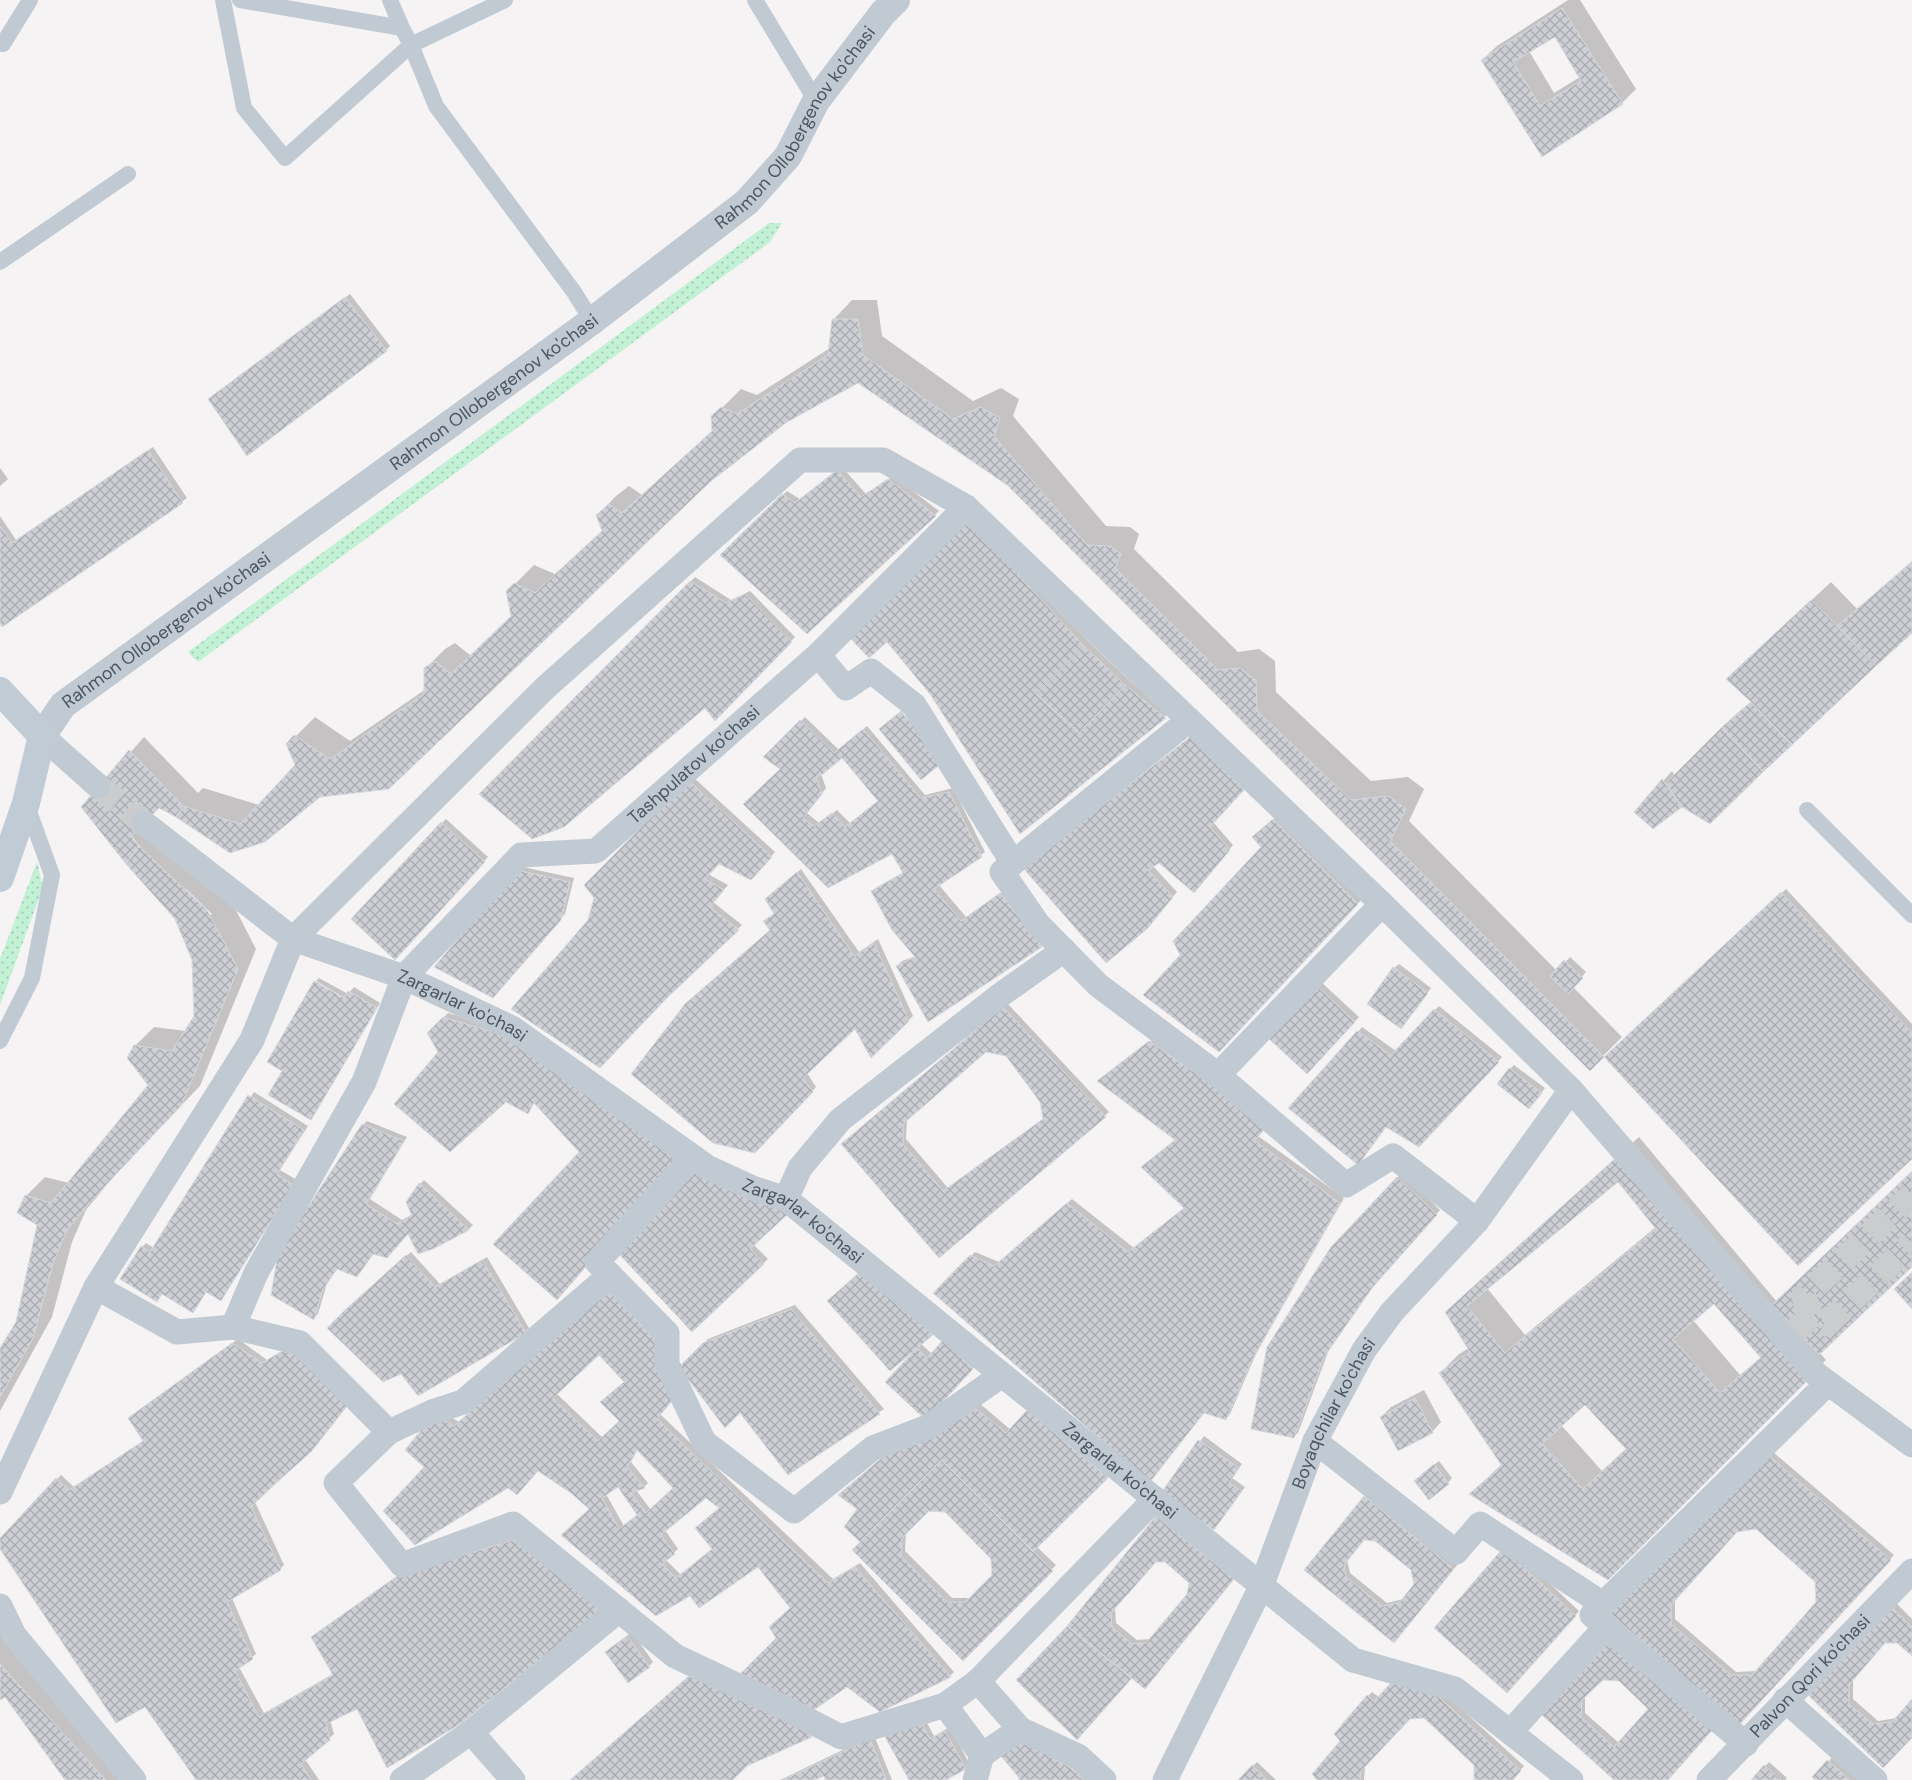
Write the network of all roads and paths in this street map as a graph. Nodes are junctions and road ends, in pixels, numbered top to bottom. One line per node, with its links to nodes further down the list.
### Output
1 (30, 0): 9 (lane)
2 (223, 0): 10 (lane)
3 (240, 0): 8 (lane)
4 (390, 0): 8 (lane)
5 (505, 0): 10 (lane)
6 (755, 0): 11 (lane)
7 (896, 0): 11 (street, Rahmon Ollobergenov ko'chasi)
8 (402, 28): 10 (lane)
9 (3, 44)
10 (411, 45): 14 (lane)
11 (816, 100): 14 (street, Rahmon Ollobergenov ko'chasi)
12 (128, 174): 13 (lane)
13 (0, 262)
14 (592, 322): 19 (street, Rahmon Ollobergenov ko'chasi)
15 (966, 507): 16 (street, Tashpulatov ko'chasi); 18 (street); 28 (street)
16 (818, 655): 24 (street); 30 (street, Tashpulatov ko'chasi)
17 (0, 691): 19 (main road)
18 (1190, 720): 24 (street); 26 (street)
19 (42, 736): 20 (street); 21 (main road)
20 (98, 786)
21 (26, 803): 25 (main road); 31 (lane)
22 (1807, 810): 27 (lane)
23 (144, 823): 28 (street, Zargarlar ko'chasi)
24 (1013, 863): 29 (street)
25 (0, 878)
26 (1382, 904): 32 (street); 33 (street)
27 (1912, 915)
28 (293, 939): 30 (street, Zargarlar ko'chasi); 38 (street)
29 (1064, 950): 32 (street); 35 (street)
30 (404, 977): 34 (street, Zargarlar ko'chasi); 39 (street)
31 (0, 1041)
32 (1218, 1075): 36 (street)
33 (1571, 1090): 36 (street, Boyaqchilar ko'chasi); 41 (street)
34 (693, 1157): 35 (street, Zargarlar ko'chasi); 37 (street)
35 (786, 1198): 40 (street, Zargarlar ko'chasi)
36 (1477, 1221): 43 (street, Boyaqchilar ko'chasi)
37 (610, 1275): 40 (street); 42 (street)
38 (96, 1287): 39 (street); 45 (street)
39 (232, 1327): 42 (street)
40 (1002, 1375): 46 (street, Zargarlar ko'chasi)
41 (1828, 1383): 44 (street); 51 (street)
42 (389, 1432): 50 (street)
43 (1315, 1441): 48 (street, Boyaqchilar ko'chasi); 51 (street)
44 (1912, 1445)
45 (0, 1492)
46 (1154, 1500): 48 (street, Zargarlar ko'chasi); 52 (street)
47 (1910, 1580): 53 (street, Palvon Qori ko'chasi)
48 (1261, 1587): 57 (street); 65 (street, Boyaqchilar ko'chasi)
49 (0, 1606): 60 (street)
50 (619, 1610): 54 (street); 56 (street)
51 (1605, 1616): 57 (street); 58 (street)
52 (978, 1681): 54 (street); 55 (street)
53 (1785, 1700): 58 (street, Palvon Qori ko'chasi); 68 (street)
54 (945, 1705): 59 (street)
55 (1020, 1729): 59 (street); 64 (street)
56 (471, 1732): 61 (street); 62 (street)
57 (1510, 1732): 66 (street)
58 (1746, 1744): 67 (street, Palvon Qori ko'chasi)
59 (982, 1755): 63 (street)
60 (134, 1780)
61 (402, 1780)
62 (513, 1780)
63 (975, 1780)
64 (1104, 1780)
65 (1166, 1780)
66 (1571, 1780)
67 (1709, 1780)
68 (1875, 1780)

